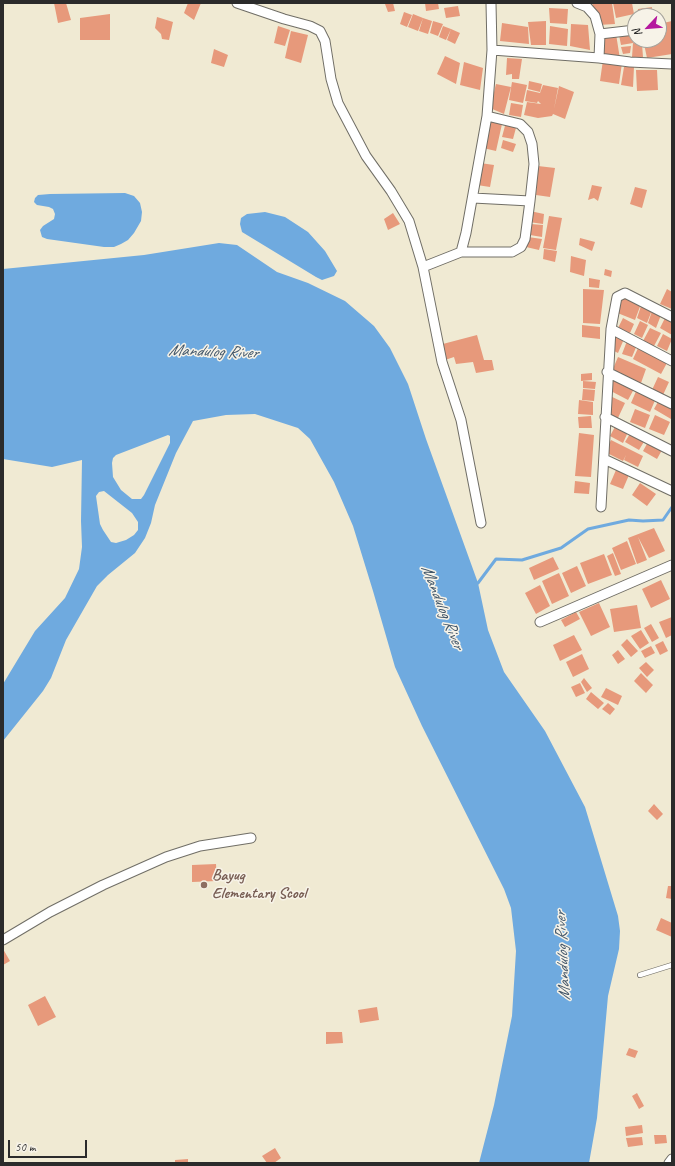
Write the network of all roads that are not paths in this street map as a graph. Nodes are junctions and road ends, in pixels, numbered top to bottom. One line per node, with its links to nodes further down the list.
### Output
1 (238, 3): 13 (street)
2 (491, 3): 6 (street)
3 (577, 3): 5 (street)
4 (627, 31): 5 (street)
5 (600, 34): 7 (street)
6 (492, 50): 7 (street); 9 (street)
7 (599, 58): 8 (street)
8 (672, 64)
9 (487, 116): 10 (street); 11 (street)
10 (473, 198): 11 (street); 12 (street)
11 (530, 201): 12 (street)
12 (461, 252): 13 (street)
13 (423, 267): 24 (street)
14 (672, 317): 15 (street)
15 (611, 329): 16 (street); 17 (street)
16 (672, 361)
17 (607, 372): 18 (street); 19 (street)
18 (672, 404)
19 (605, 418): 20 (street); 21 (street)
20 (672, 451)
21 (604, 459): 22 (street); 23 (street)
22 (672, 491)
23 (601, 507)
24 (481, 523)
25 (672, 565): 26 (street)
26 (540, 622)
27 (251, 838): 28 (street)
28 (3, 940)
29 (672, 965): 30 (lane)
30 (640, 975)
31 (672, 1158): 32 (street)
32 (669, 1163)

